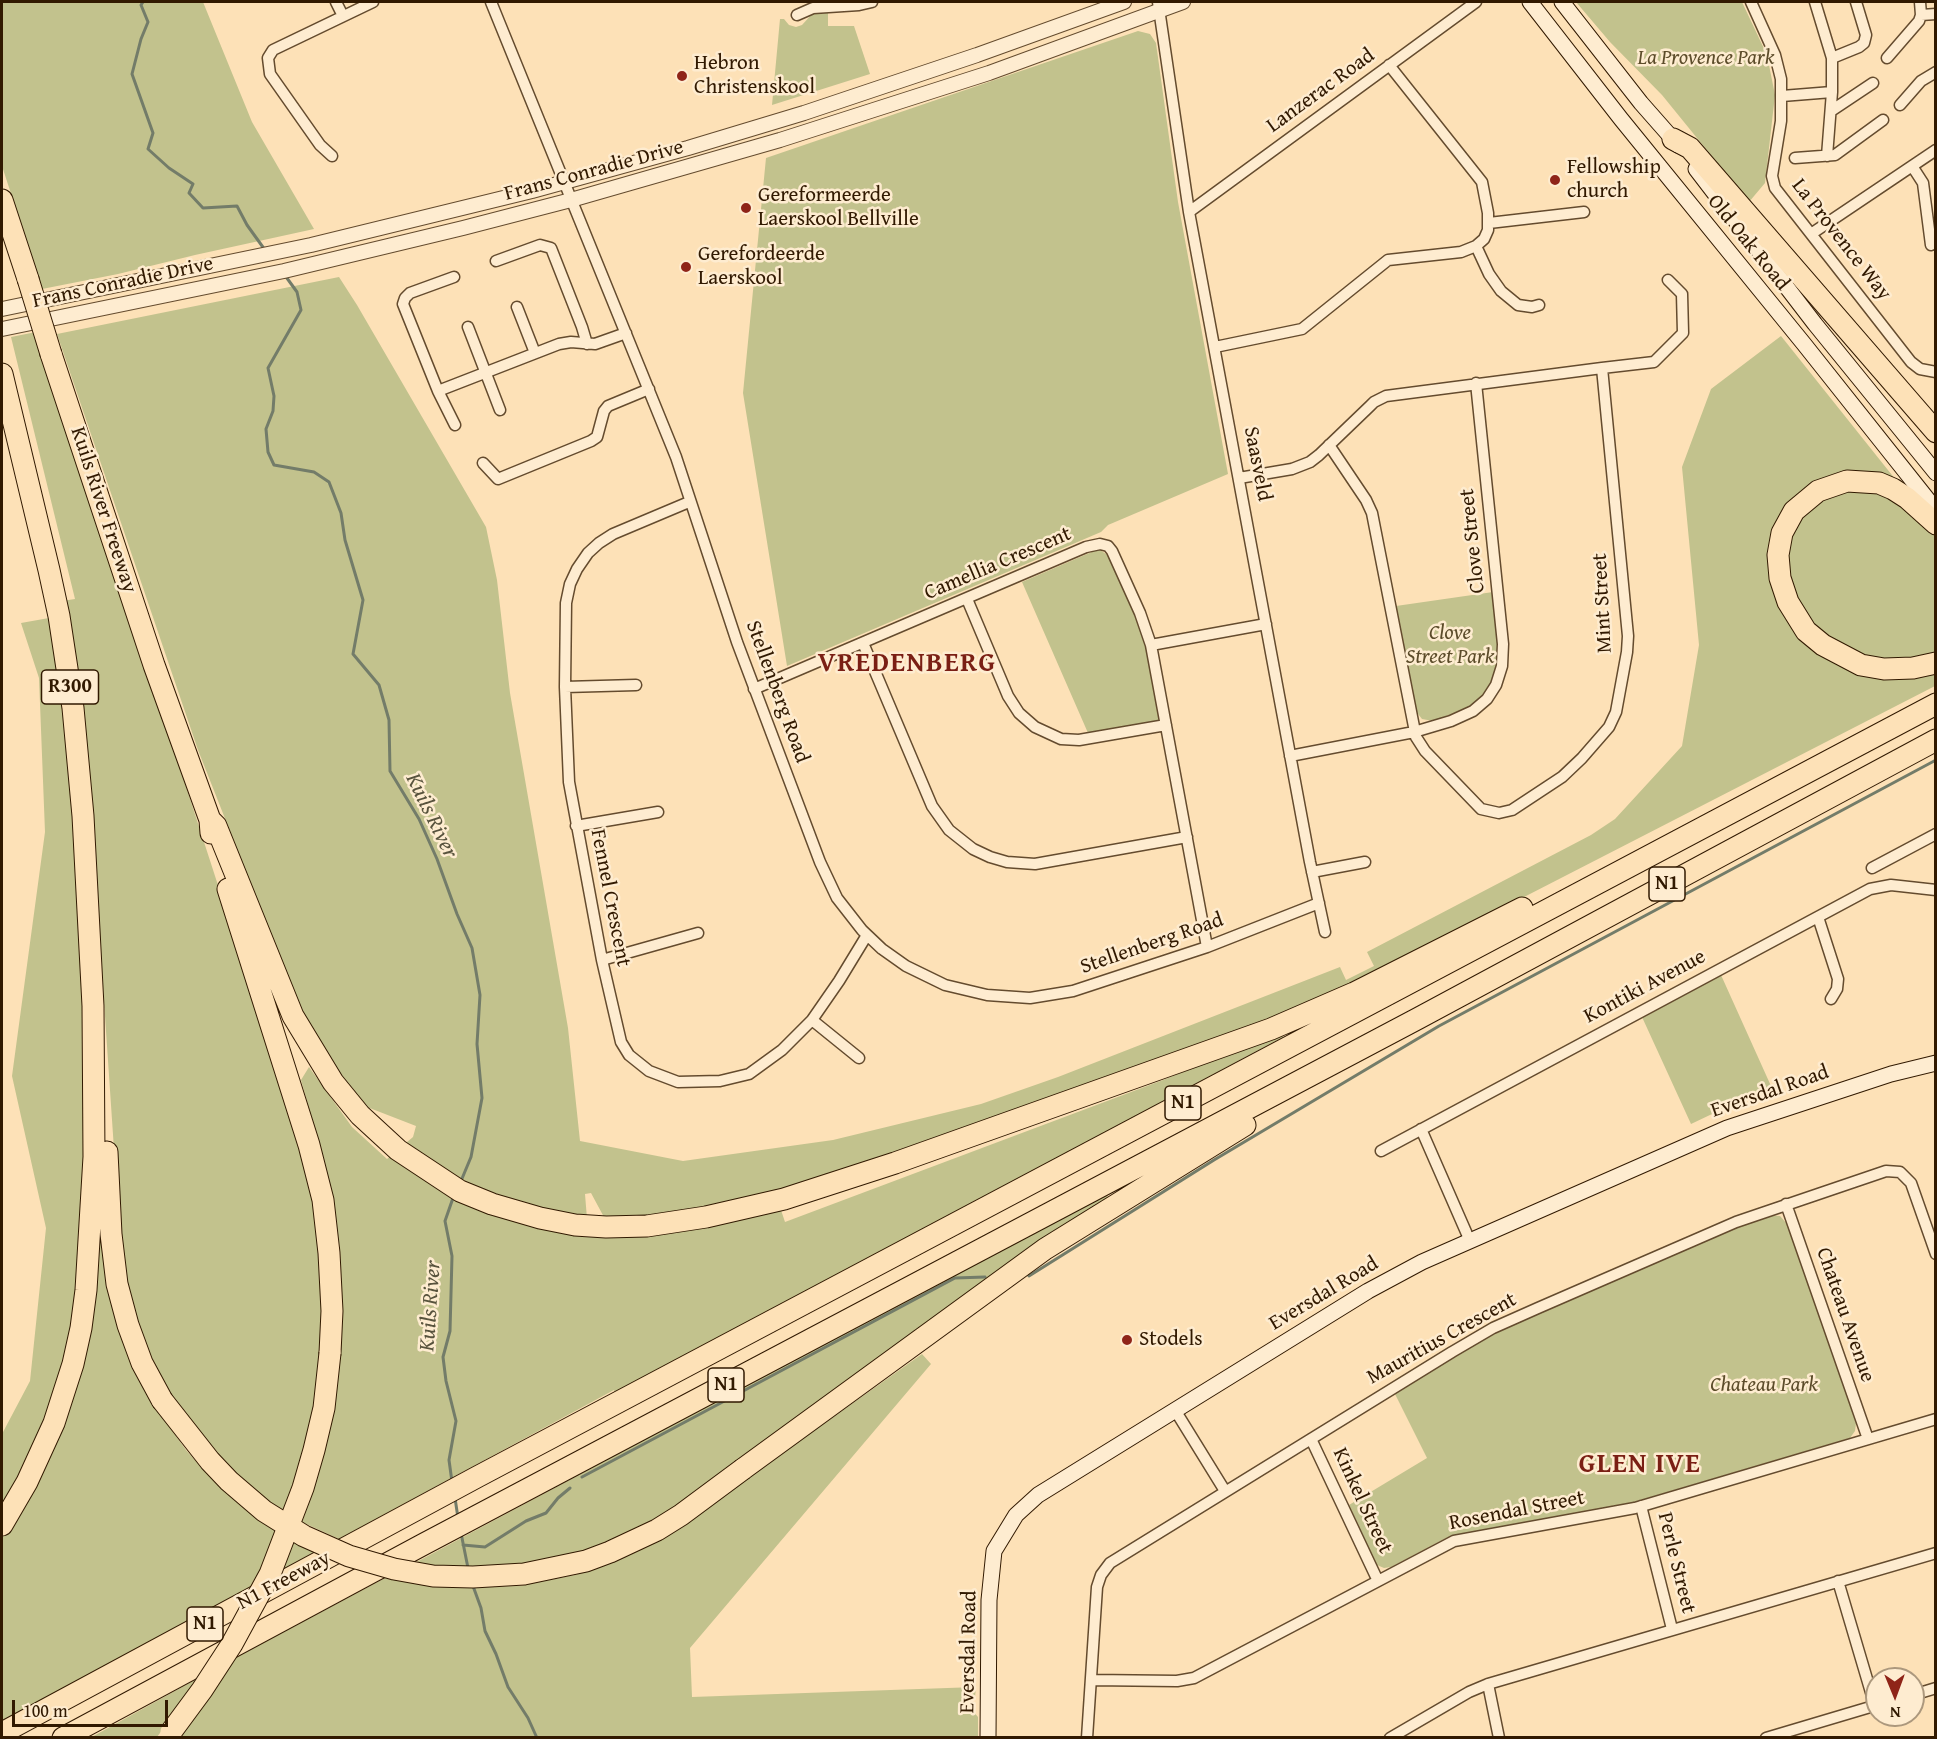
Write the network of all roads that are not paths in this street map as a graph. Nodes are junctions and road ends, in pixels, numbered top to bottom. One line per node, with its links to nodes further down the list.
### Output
1 (336, 2): 18 (street)
2 (373, 2): 18 (street)
3 (491, 2): 35 (street, Stellenberg Road)
4 (873, 2): 16 (street)
5 (1124, 2): 35 (street, Frans Conradie Drive)
6 (1183, 2): 14 (street, Frans Conradie Drive)
7 (1476, 2): 21 (street, Lanzerac Road)
8 (1530, 2): 71 (main road, Old Oak Road)
9 (1562, 2): 29 (main road, Old Oak Road)
10 (1751, 2): 25 (street, La Provence Way)
11 (1815, 2): 19 (street)
12 (1856, 2): 19 (street)
13 (1920, 2): 17 (street)
14 (1159, 6): 37 (street, Frans Conradie Drive); 38 (street, Saasveld)
15 (1935, 14): 17 (street)
16 (797, 15)
17 (1921, 15): 20 (street)
18 (343, 16): 31 (street)
19 (1832, 58): 24 (street)
20 (1887, 58)
21 (1389, 65): 38 (street, Lanzerac Road); 40 (street)
22 (1935, 72): 26 (street)
23 (1873, 83): 27 (street)
24 (1832, 92): 25 (street); 27 (street)
25 (1782, 96): 41 (street, La Provence Way)
26 (1900, 105)
27 (1831, 111): 32 (street)
28 (1883, 120): 32 (street)
29 (1672, 139): 65 (highway); 68 (main road, Old Oak Road)
30 (1935, 150): 34 (street)
31 (332, 156)
32 (1827, 156): 33 (street)
33 (1795, 158)
34 (1912, 166): 41 (street); 42 (street)
35 (564, 181): 37 (street, Stellenberg Road); 49 (street, Frans Conradie Drive)
36 (2, 200): 88 (highway, Kuils River Freeway, bridge)
37 (572, 200): 51 (street, Frans Conradie Drive); 52 (street, Stellenberg Road)
38 (1189, 212): 54 (street, Saasveld)
39 (1584, 212): 40 (street)
40 (1489, 223): 43 (street)
41 (1811, 234): 58 (street, La Provence Way)
42 (1931, 245)
43 (1476, 246): 47 (street); 54 (street)
44 (496, 261): 53 (street)
45 (454, 277): 62 (street)
46 (1668, 280): 56 (street)
47 (1539, 305)
48 (517, 307): 55 (street)
49 (2, 309)
50 (468, 327): 57 (street)
51 (2, 329)
52 (626, 333): 53 (street); 61 (street, Stellenberg Road)
53 (587, 344): 55 (street)
54 (1215, 347): 69 (street, Saasveld)
55 (535, 353): 57 (street)
56 (1602, 368): 60 (street); 84 (street, Mint Street)
57 (486, 372): 62 (street); 63 (street)
58 (1935, 372)
59 (2, 374): 104 (highway, R300)
60 (1476, 383): 66 (street); 84 (street, Clove Street)
61 (649, 389): 67 (street); 70 (street, Stellenberg Road)
62 (438, 391): 64 (street)
63 (500, 410)
64 (454, 424)
65 (1935, 432)
66 (1329, 445): 69 (street); 84 (street)
67 (483, 463)
68 (1935, 473)
69 (1239, 478): 74 (street, Saasveld)
70 (689, 502): 79 (street, Fennel Crescent); 80 (street, Stellenberg Road)
71 (1935, 510)
72 (1935, 524): 77 (highway)
73 (967, 599): 75 (street, Camellia Crescent); 76 (street, Camellia Crescent); 82 (street)
74 (1266, 624): 76 (street); 86 (street, Saasveld)
75 (863, 643): 80 (street, Camellia Crescent); 91 (street)
76 (1151, 645): 82 (street, Camellia Crescent)
77 (1935, 663)
78 (636, 685): 79 (street)
79 (565, 687): 89 (street, Fennel Crescent)
80 (754, 689): 100 (street, Stellenberg Road)
81 (1935, 704): 83 (highway, N1)
82 (1166, 726): 91 (street, Camellia Crescent)
83 (1889, 729): 88 (highway); 131 (highway, N1 Freeway / N1)
84 (1414, 732): 86 (street, Clove Street)
85 (1935, 740): 105 (highway, N1)
86 (1290, 756): 94 (street, Saasveld)
87 (658, 812): 89 (street)
88 (210, 820): 132 (highway, bridge)
89 (576, 826): 102 (street, Fennel Crescent)
90 (1935, 834): 93 (street)
91 (1187, 837): 101 (street, Camellia Crescent)
92 (1365, 862): 94 (street)
93 (1872, 868)
94 (1312, 872): 96 (street, Saasveld)
95 (1935, 890): 97 (street, Kontiki Avenue)
96 (1319, 903): 98 (street, Saasveld); 101 (street, Stellenberg Road)
97 (1818, 917): 103 (street); 111 (street, Kontiki Avenue)
98 (1325, 932)
99 (698, 933): 102 (street)
100 (867, 935): 101 (street, Stellenberg Road); 106 (street, Fennel Crescent)
101 (1207, 947)
102 (602, 960): 106 (street, Fennel Crescent)
103 (1831, 999)
104 (93, 1006): 105 (highway, bridge); 122 (highway)
105 (1417, 1019): 133 (highway, N1 Freeway / N1)
106 (812, 1020): 108 (street)
107 (1935, 1055): 110 (main road, Eversdal Road)
108 (859, 1058)
109 (1935, 1063): 110 (main road, Eversdal Road)
110 (1891, 1074): 114 (main road, Eversdal Road)
111 (1421, 1130): 112 (street, Kontiki Avenue); 114 (street)
112 (1381, 1151)
113 (1786, 1204): 115 (street, Mauritius Crescent); 118 (street, Mauritius Crescent); 119 (street, Chateau Avenue)
114 (1470, 1241): 116 (main road, Eversdal Road)
115 (1935, 1254)
116 (1175, 1410): 120 (street); 134 (main road, Eversdal Road)
117 (1935, 1419): 119 (street, Rosendal Street)
118 (1311, 1438): 120 (street, Mauritius Crescent); 124 (street, Kinkel Street)
119 (1868, 1439): 121 (street, Rosendal Street)
120 (1225, 1491): 128 (street, Mauritius Crescent)
121 (1641, 1506): 124 (street, Rosendal Street); 126 (street, Perle Street)
122 (2, 1525)
123 (1935, 1553): 125 (street)
124 (1378, 1581): 128 (street, Rosendal Street)
125 (1838, 1581): 126 (street); 127 (street)
126 (1672, 1629): 129 (street)
127 (1865, 1670)
128 (1091, 1680): 135 (street, Mauritius Crescent)
129 (1488, 1684): 136 (street); 137 (street)
130 (1865, 1709): 138 (street)
131 (2, 1733)
132 (168, 1735)
133 (63, 1737)
134 (988, 1737)
135 (1087, 1737)
136 (1390, 1737)
137 (1499, 1737)
138 (1766, 1737)

